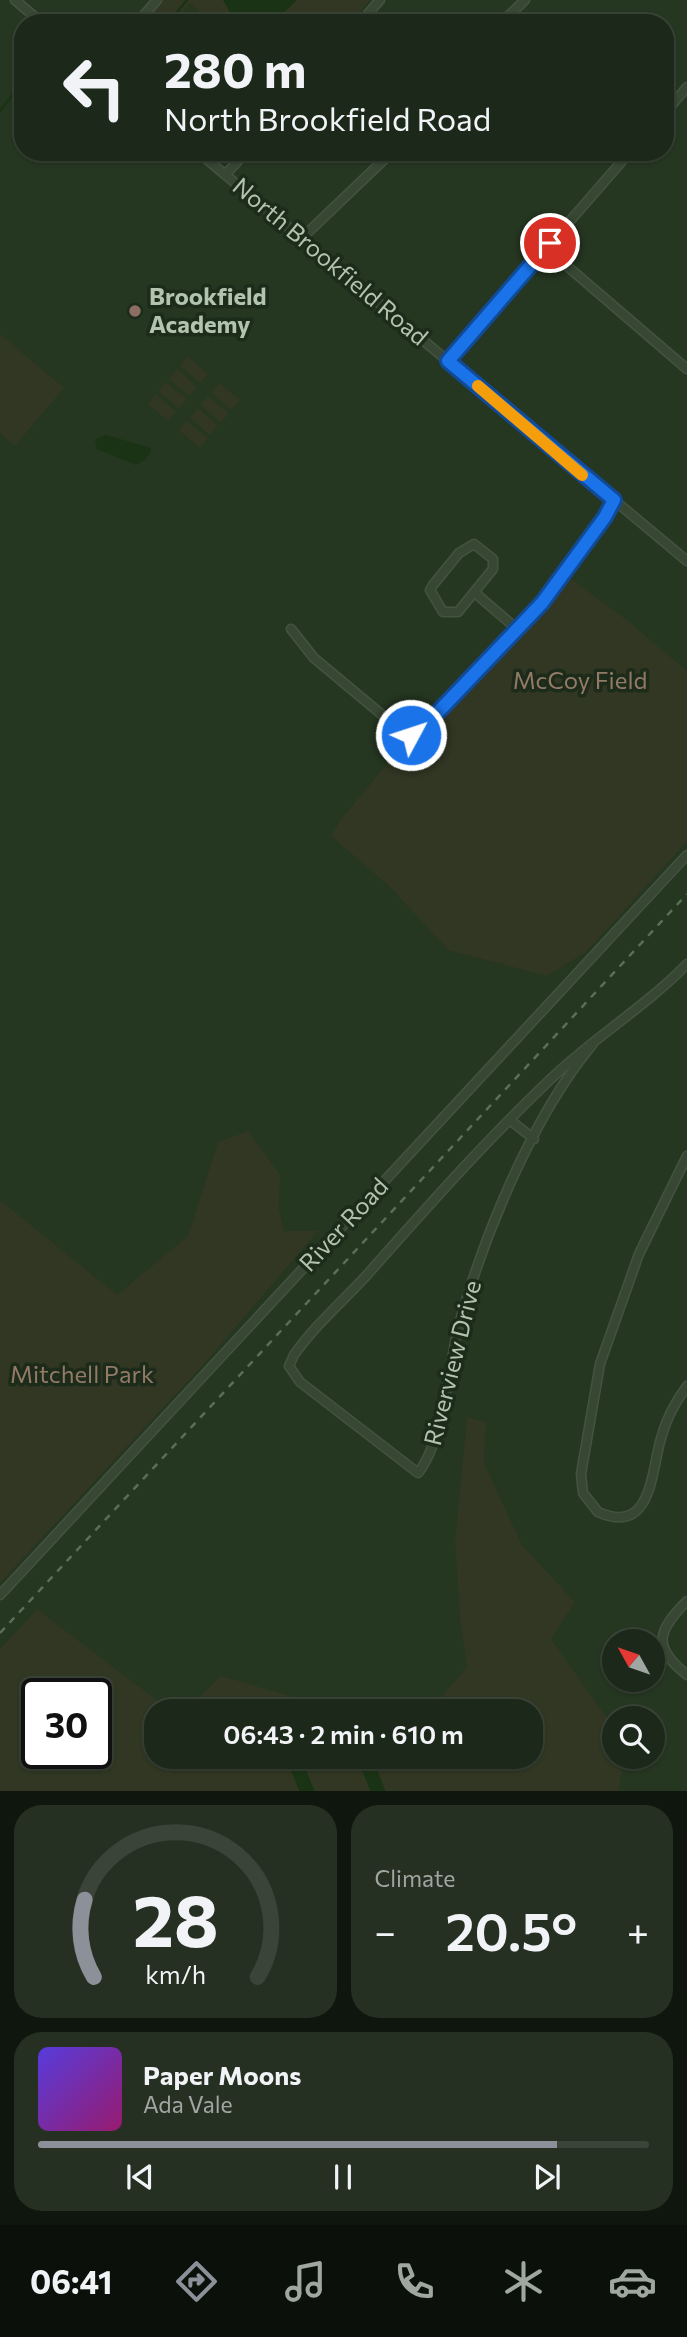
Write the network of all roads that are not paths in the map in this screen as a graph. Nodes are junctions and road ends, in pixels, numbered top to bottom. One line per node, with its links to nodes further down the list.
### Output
1 (15, 0): 5 (street)
2 (157, 0): 6 (street)
3 (380, 0): 7 (street)
4 (525, 0): 8 (street)
5 (31, 14)
6 (145, 14)
7 (368, 14)
8 (510, 14)
9 (687, 88): 10 (street)
10 (674, 103)
11 (209, 161): 15 (street, North Brookfield Road)
12 (238, 161): 15 (street)
13 (383, 161): 16 (street)
14 (622, 161): 17 (street)
15 (225, 175): 16 (street, North Brookfield Road)
16 (302, 238): 18 (street, North Brookfield Road)
17 (546, 248): 18 (street); 19 (street)
18 (448, 361): 20 (street, North Brookfield Road)
19 (687, 369)
20 (614, 500): 21 (street, North Brookfield Road); 24 (street)
21 (687, 561)
22 (474, 592): 22 (street); 24 (street)
23 (291, 629): 24 (street)
24 (518, 630)
25 (687, 855): 32 (street, River Road)
26 (687, 964): 27 (street, Riverview Drive)
27 (592, 1045): 28 (street, Riverview Drive); 29 (street, Riverview Drive)
28 (510, 1120): 29 (street); 29 (street, Riverview Drive)
29 (534, 1139)
30 (687, 1156): 31 (street)
31 (687, 1386)
32 (0, 1595)
33 (687, 1601): 34 (street)
34 (687, 1675)

